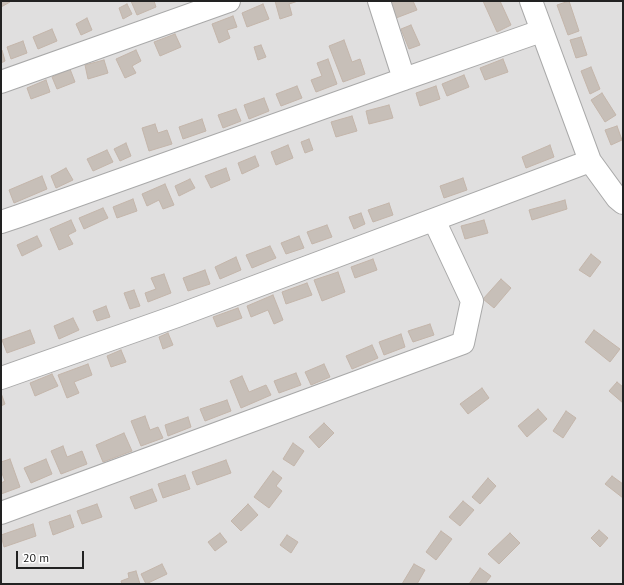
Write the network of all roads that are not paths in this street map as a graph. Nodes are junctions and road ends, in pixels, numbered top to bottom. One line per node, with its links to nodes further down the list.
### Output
1 (229, 1): 6 (street)
2 (379, 1): 5 (street)
3 (530, 1): 4 (street)
4 (541, 32): 5 (street); 7 (street)
5 (404, 79): 10 (street)
6 (1, 82)
7 (590, 161): 8 (street); 9 (street)
8 (623, 203)
9 (434, 220): 11 (street); 12 (street)
10 (1, 222)
11 (1, 378)
12 (1, 513)

